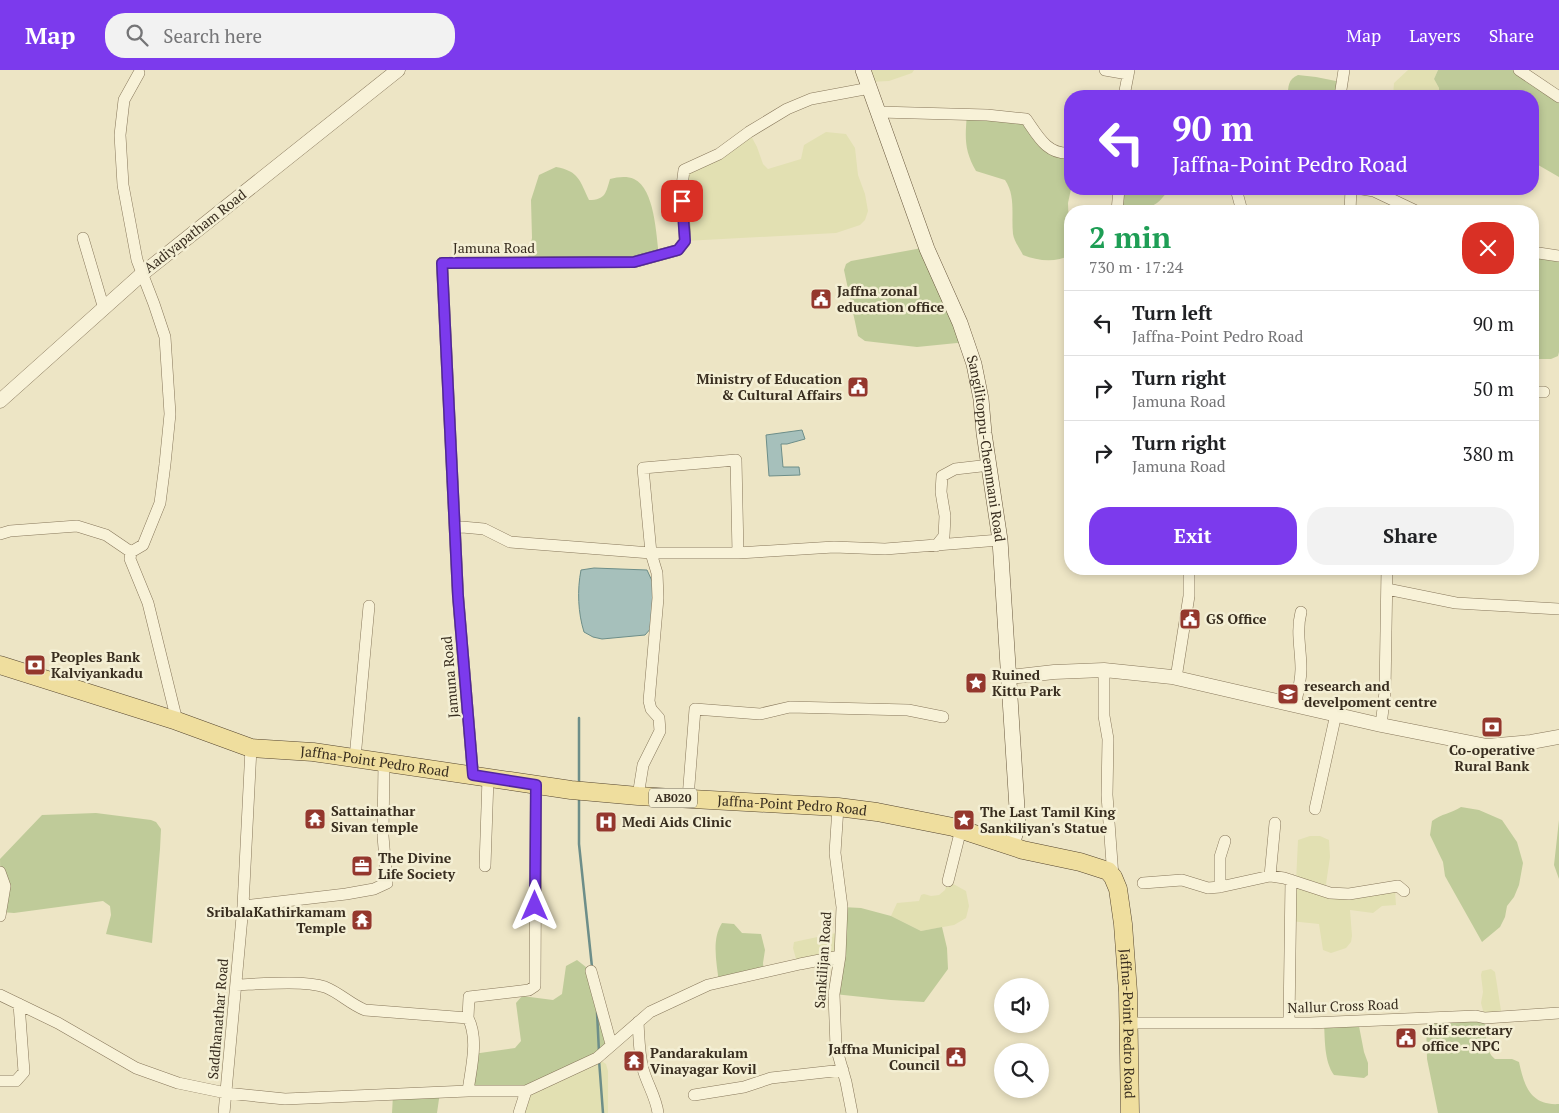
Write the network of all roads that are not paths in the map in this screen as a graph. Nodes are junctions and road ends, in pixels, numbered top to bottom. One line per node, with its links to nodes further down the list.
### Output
1 (398, 70): 19 (street, Aadiyapatham Road)
2 (863, 70): 8 (main road, Sangilitoppu-Chemmani Road)
3 (1105, 70): 6 (street)
4 (1344, 70): 10 (street)
5 (1519, 70): 11 (street)
6 (1128, 72): 9 (street)
7 (139, 73): 19 (street)
8 (870, 88): 12 (main road, Sangilitoppu-Chemmani Road); 23 (street, Jamuna Road)
9 (1125, 90)
10 (1341, 90)
11 (1559, 97)
12 (879, 112): 13 (street); 22 (main road, Sangilitoppu-Chemmani Road)
13 (1064, 154)
14 (1381, 195): 15 (street)
15 (1403, 205)
16 (83, 238): 20 (street)
17 (1539, 253): 18 (street)
18 (1559, 256)
19 (142, 274): 20 (street, Aadiyapatham Road); 27 (street)
20 (104, 309): 21 (street, Aadiyapatham Road)
21 (0, 401)
22 (990, 465): 25 (main road, Sangilitoppu-Chemmani Road); 26 (street)
23 (455, 528): 28 (street); 49 (street, Jamuna Road)
24 (0, 534): 27 (street)
25 (1000, 540): 26 (street); 38 (main road, Sangilitoppu-Chemmani Road)
26 (936, 546): 29 (street)
27 (131, 552): 43 (street)
28 (651, 553): 29 (street); 29 (street); 51 (street)
29 (738, 553)
30 (1189, 575): 39 (street)
31 (1386, 575): 32 (street)
32 (1387, 589): 34 (street); 44 (street)
33 (369, 606): 47 (street)
34 (1559, 609)
35 (1301, 612): 40 (street)
36 (0, 665): 43 (main road, Jaffna-Point Pedro Road / AB020)
37 (1104, 670): 38 (street); 39 (street); 62 (street)
38 (1009, 677): 58 (main road, Sangilitoppu-Chemmani Road)
39 (1176, 678): 40 (street)
40 (1295, 705): 41 (street)
41 (1336, 714): 44 (street); 54 (street)
42 (943, 717): 52 (street)
43 (177, 721): 46 (main road, Jaffna-Point Pedro Road / AB020)
44 (1381, 725): 45 (street)
45 (1559, 737)
46 (251, 748): 47 (main road, Jaffna-Point Pedro Road / AB020); 68 (street, Saddhanathar Road)
47 (355, 758): 48 (main road, Jaffna-Point Pedro Road / AB020)
48 (384, 762): 49 (main road, Jaffna-Point Pedro Road / AB020); 68 (street)
49 (481, 776): 50 (main road, Jaffna-Point Pedro Road / AB020); 59 (street, Jamuna Road)
50 (536, 785): 51 (main road, Jaffna-Point Pedro Road / AB020); 76 (street)
51 (638, 796): 52 (main road, Jaffna-Point Pedro Road / AB020)
52 (688, 798): 53 (main road, Jaffna-Point Pedro Road / AB020)
53 (838, 807): 56 (main road, Jaffna-Point Pedro Road / AB020); 70 (street, Sankilijan Road)
54 (1314, 809)
55 (1275, 823): 61 (street)
56 (961, 829): 58 (main road, Jaffna-Point Pedro Road / AB020); 64 (street)
57 (1225, 841): 66 (street)
58 (1014, 847): 62 (main road, Jaffna-Point Pedro Road / AB020)
59 (485, 866)
60 (0, 872): 69 (street)
61 (1270, 876): 63 (street); 66 (street)
62 (1113, 877): 78 (main road, Jaffna-Point Pedro Road)
63 (1291, 880): 67 (street); 79 (street)
64 (948, 881)
65 (1143, 884): 66 (street)
66 (1220, 887)
67 (1404, 890)
68 (243, 906): 72 (street, Saddhanathar Road)
69 (0, 916)
70 (840, 956): 77 (street); 81 (street, Sankilijan Road)
71 (591, 971): 80 (street)
72 (236, 985): 76 (street); 85 (street, Saddhanathar Road)
73 (0, 995): 74 (street)
74 (19, 1004): 82 (street); 85 (street)
75 (1559, 1013): 79 (street, Nallur Cross Road)
76 (468, 1018): 83 (street)
77 (638, 1022): 80 (street); 89 (street)
78 (1128, 1023): 79 (street, Nallur Cross Road); 91 (main road, Jaffna-Point Pedro Road)
79 (1289, 1023)
80 (611, 1044): 84 (street)
81 (843, 1070): 86 (street); 90 (street, Sankilijan Road)
82 (0, 1081)
83 (468, 1091): 84 (street); 85 (street)
84 (526, 1091): 88 (street)
85 (226, 1093): 87 (street, Saddhanathar Road)
86 (694, 1095)
87 (224, 1113)
88 (519, 1113)
89 (658, 1113)
90 (852, 1113)
91 (1130, 1113)

